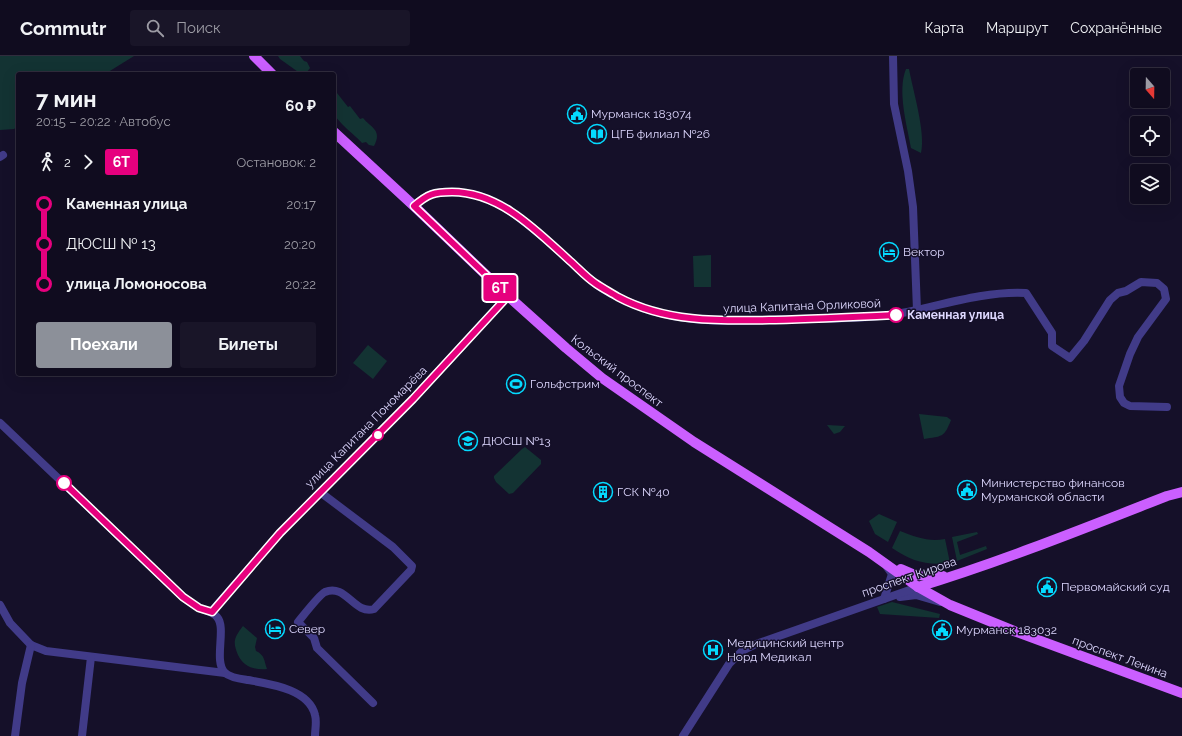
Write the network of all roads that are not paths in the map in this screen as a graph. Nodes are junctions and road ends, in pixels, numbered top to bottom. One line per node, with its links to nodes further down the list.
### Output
1 (254, 56): 3 (main road)
2 (894, 56): 7 (street)
3 (270, 72)
4 (336, 134): 5 (main road, Кольский проспект)
5 (414, 206): 6 (main road, Кольский проспект); 7 (street, улица Капитана Орликовой)
6 (508, 296): 10 (street, улица Капитана Пономарёва); 12 (main road, Кольский проспект)
7 (917, 310): 8 (street)
8 (1167, 407)
9 (0, 422): 18 (street)
10 (320, 492): 18 (street, улица Капитана Пономарёва); 23 (street)
11 (1182, 492): 13 (main road, проспект Кирова)
12 (880, 560): 13 (main road); 14 (main road, Кольский проспект); 15 (street)
13 (953, 576): 14 (main road, проспект Кирова)
14 (918, 587): 15 (street, проспект Кирова); 17 (main road, проспект Ленина)
15 (884, 599): 17 (street); 27 (street, проспект Кирова)
16 (0, 605): 19 (street)
17 (950, 605): 22 (main road, проспект Ленина)
18 (212, 612): 21 (street)
19 (31, 645): 20 (street); 24 (street)
20 (91, 657): 21 (street); 25 (street)
21 (221, 671): 26 (street)
22 (1182, 693)
23 (374, 703)
24 (15, 736)
25 (82, 736)
26 (315, 736)
27 (683, 736)

